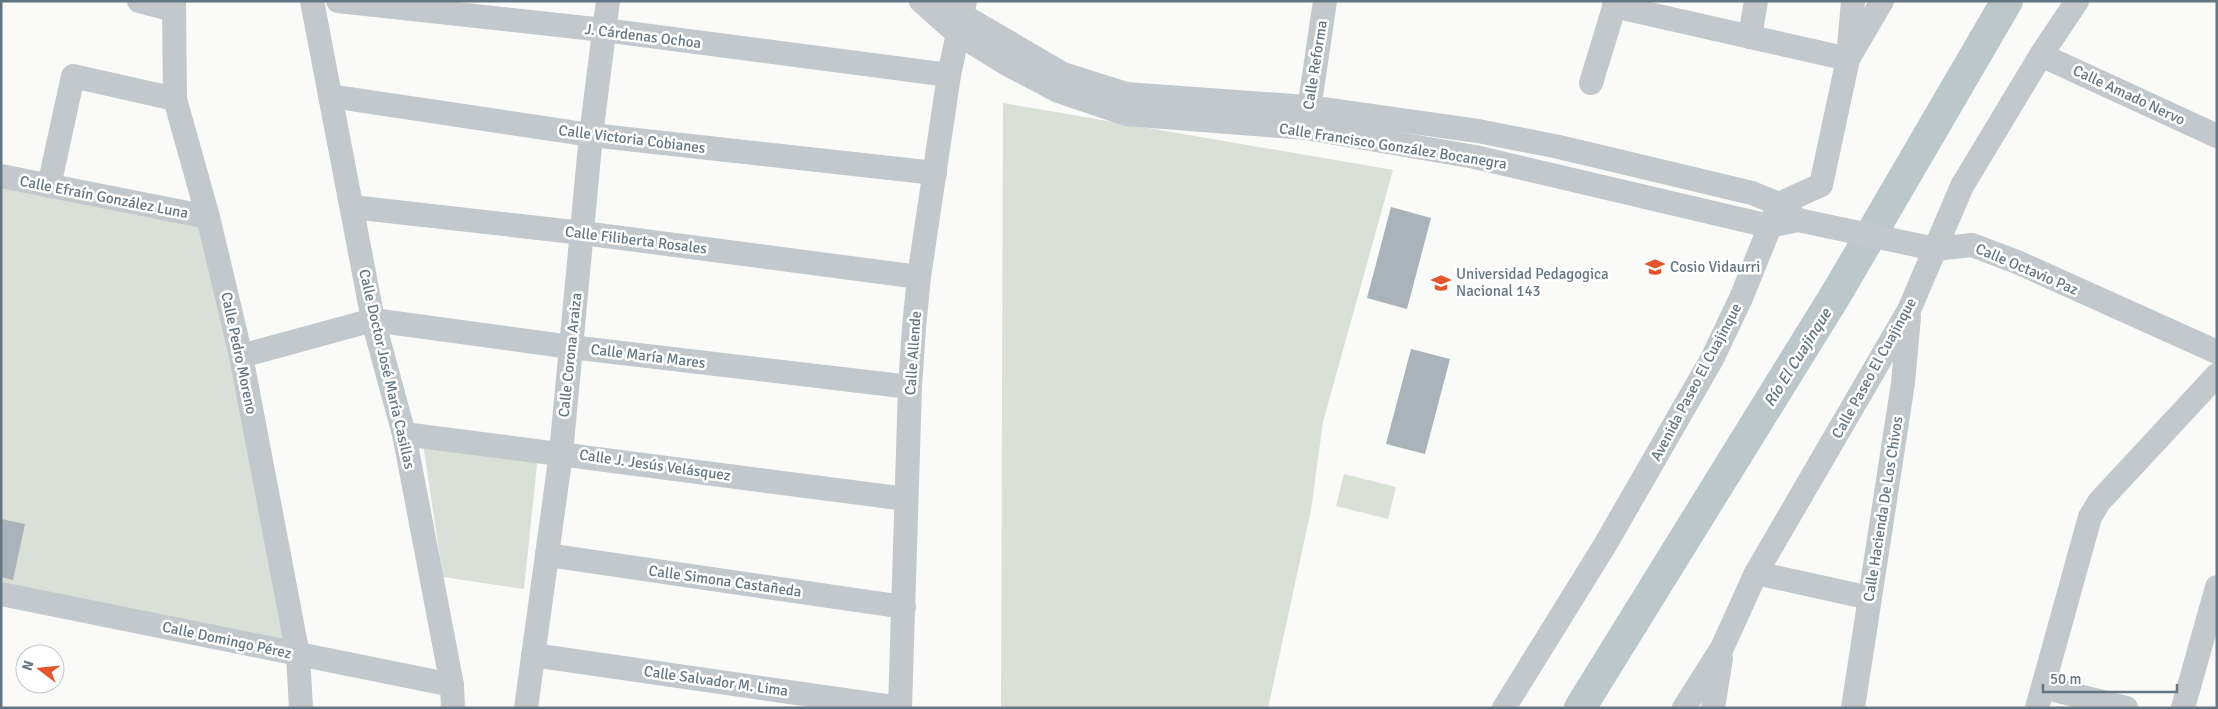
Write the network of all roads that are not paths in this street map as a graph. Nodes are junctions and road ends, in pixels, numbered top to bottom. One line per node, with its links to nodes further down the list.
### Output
1 (139, 1): 12 (street)
2 (312, 1): 20 (street, Calle Doctor José María Casillas)
3 (338, 1): 14 (street, J. Cárdenas Ochoa)
4 (608, 1): 14 (street, Calle Corona Araiza)
5 (920, 1): 13 (street, Calle Francisco González Bocanegra)
6 (1325, 1): 22 (street, Calle Reforma)
7 (1756, 1): 15 (street)
8 (1853, 1): 17 (street)
9 (1882, 1): 17 (street)
10 (2077, 1): 16 (street, Calle Paseo El Cuajinque)
11 (1615, 4): 15 (street); 19 (street)
12 (174, 6): 21 (street, Calle Pedro Moreno)
13 (958, 13): 18 (street, Calle Allende); 22 (street, Calle Francisco González Bocanegra)
14 (604, 30): 18 (street, J. Cárdenas Ochoa); 24 (street, Calle Corona Araiza)
15 (1750, 37): 17 (street)
16 (2041, 55): 25 (street, Calle Amado Nervo); 36 (street, Calle Paseo El Cuajinque)
17 (1848, 59): 30 (street)
18 (949, 75): 27 (street, Calle Allende)
19 (1591, 83)
20 (330, 96): 24 (street, Calle Victoria Cobianes); 31 (street, Calle Doctor José María Casillas)
21 (175, 99): 29 (street); 32 (street, Calle Pedro Moreno)
22 (1307, 118): 23 (street, Calle Francisco González Bocanegra); 26 (street, Calle Francisco González Bocanegra)
23 (1478, 131): 26 (street); 30 (street, Calle Francisco González Bocanegra)
24 (591, 134): 27 (street, Calle Victoria Cobianes); 35 (street, Calle Corona Araiza)
25 (2217, 136)
26 (1475, 157): 34 (street, Calle Francisco González Bocanegra)
27 (935, 173): 37 (street, Calle Allende)
28 (1, 176): 29 (street, Calle Efraín González Luna)
29 (49, 186): 32 (street, Calle Efraín González Luna)
30 (1779, 204): 33 (street, Calle Octavio Paz); 34 (street, Avenida Paseo El Cuajinque)
31 (352, 207): 35 (street, Calle Filiberta Rosales); 39 (street, Calle Doctor José María Casillas)
32 (208, 217): 42 (street, Calle Pedro Moreno)
33 (1798, 220): 34 (street, Calle Octavio Paz); 36 (street, Calle Octavio Paz)
34 (1770, 226): 62 (street, Avenida Paseo El Cuajinque)
35 (582, 233): 37 (street, Calle Filiberta Rosales); 40 (street, Calle Corona Araiza)
36 (1925, 247): 38 (street, Calle Paseo El Cuajinque); 41 (street, Calle Octavio Paz)
37 (919, 277): 44 (street, Calle Allende)
38 (1910, 310): 49 (street, Calle Paseo El Cuajinque); 52 (street, Calle Hacienda De Los Chivos)
39 (373, 320): 40 (street, Calle María Mares); 42 (street, Calle María Mares); 45 (street, Calle Doctor José María Casillas)
40 (571, 347): 44 (street, Calle María Mares); 46 (street, Calle Corona Araiza)
41 (2217, 352)
42 (241, 356): 55 (street, Calle Pedro Moreno)
43 (2217, 375): 58 (street)
44 (910, 387): 47 (street, Calle Allende)
45 (404, 434): 46 (street, Calle J. Jesús Velásquez); 57 (street, Calle Doctor José María Casillas)
46 (561, 453): 47 (street, Calle J. Jesús Velásquez); 48 (street, Calle Corona Araiza)
47 (906, 499): 53 (street, Calle Allende)
48 (547, 555): 53 (street, Calle Simona Castañeda); 56 (street, Calle Corona Araiza)
49 (1756, 573): 52 (street); 54 (street, Calle Paseo El Cuajinque)
50 (2217, 587): 67 (street)
51 (1, 594): 55 (street, Calle Domingo Pérez)
52 (1870, 598): 65 (street, Calle Hacienda De Los Chivos)
53 (904, 607): 61 (street, Calle Allende)
54 (1722, 648): 63 (street, Calle Paseo El Cuajinque); 64 (street)
55 (298, 655): 57 (street, Calle Domingo Pérez); 59 (street, Calle Pedro Moreno)
56 (533, 655): 60 (street, Calle Corona Araiza); 61 (street, Calle Salvador M. Lima)
57 (453, 696)
58 (2040, 697): 66 (street)
59 (301, 708)
60 (526, 708)
61 (900, 708)
62 (1504, 708)
63 (1684, 708)
64 (1713, 708)
65 (1853, 708)
66 (2126, 708)
67 (2183, 708)

